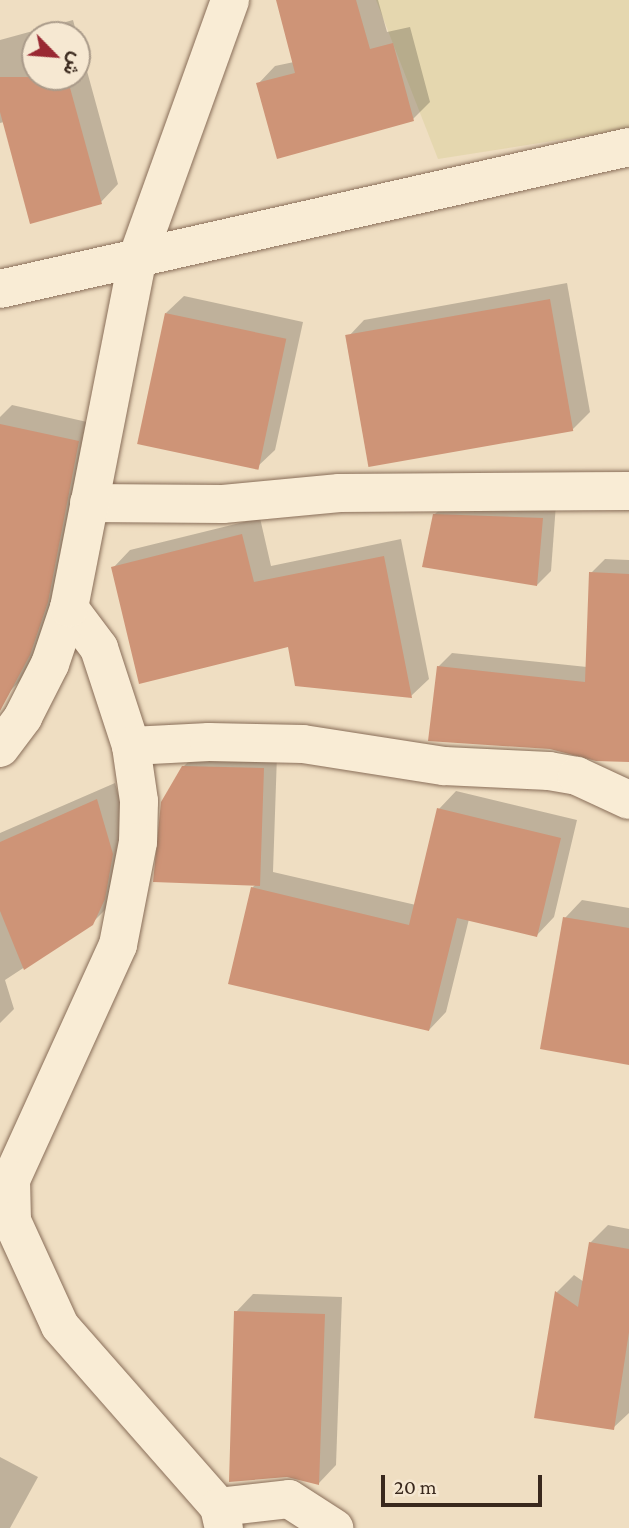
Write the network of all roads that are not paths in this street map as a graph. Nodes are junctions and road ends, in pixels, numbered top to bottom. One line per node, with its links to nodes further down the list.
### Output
1 (230, 0): 3 (street)
2 (629, 147): 3 (street)
3 (138, 256): 4 (street); 6 (street)
4 (0, 289)
5 (629, 491): 6 (street)
6 (89, 503): 7 (street)
7 (69, 608): 8 (street); 9 (street)
8 (131, 746): 10 (street); 11 (street)
9 (0, 748)
10 (629, 800)
11 (222, 1518): 12 (street)
12 (334, 1528)

